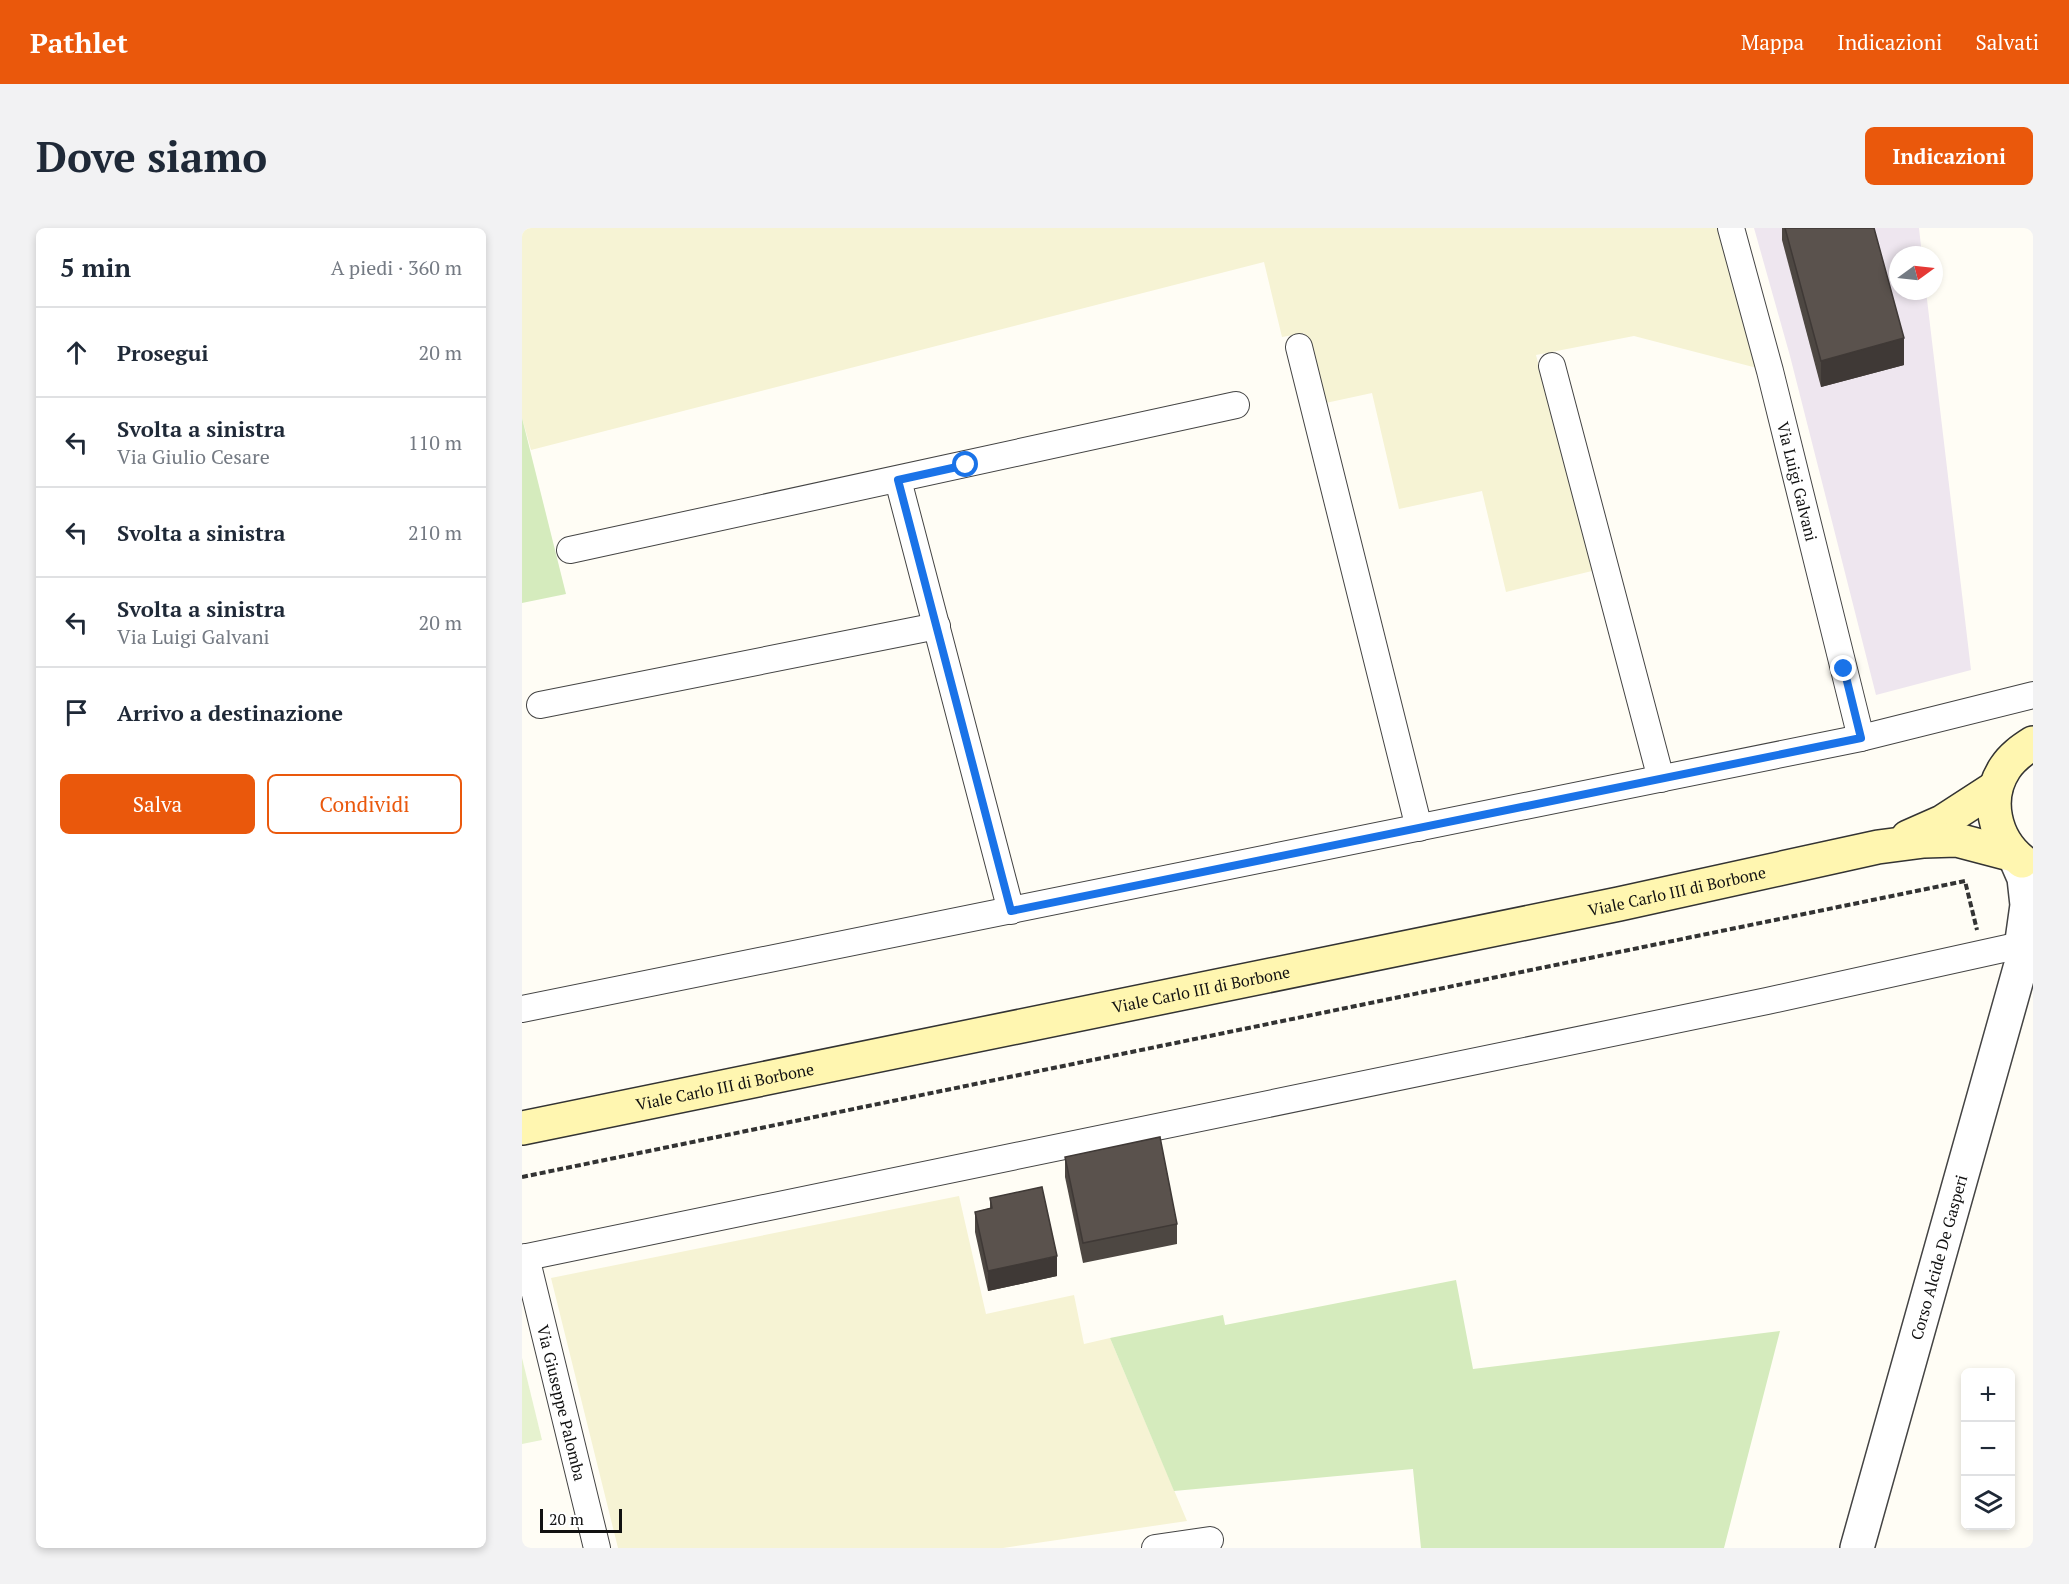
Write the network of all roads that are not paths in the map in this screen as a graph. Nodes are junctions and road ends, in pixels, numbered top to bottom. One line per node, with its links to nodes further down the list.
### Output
1 (1731, 228): 10 (street, Via Luigi Galvani)
2 (1299, 347): 14 (street)
3 (1552, 366): 12 (street)
4 (1236, 405): 5 (street)
5 (898, 480): 6 (street); 7 (street)
6 (570, 550)
7 (937, 626): 9 (street); 17 (street)
8 (2033, 695): 10 (street)
9 (540, 705)
10 (1861, 738): 12 (street)
11 (2033, 743): 13 (main road, Viale Carlo III di Borbone)
12 (1661, 778): 14 (street)
13 (1996, 787): 15 (main road, Viale Carlo III di Borbone); 16 (main road, Viale Carlo III di Borbone)
14 (1419, 828): 17 (street)
15 (1878, 847): 16 (main road, Viale Carlo III di Borbone); 20 (main road, Viale Carlo III di Borbone)
16 (2024, 861): 18 (street, Corso Alcide De Gasperi)
17 (1011, 911): 19 (street)
18 (2026, 947): 21 (street); 25 (street, Corso Alcide De Gasperi)
19 (522, 1009)
20 (522, 1128)
21 (524, 1257): 23 (street, Via Giuseppe Palomba)
22 (1210, 1540): 24 (street)
23 (597, 1548)
24 (1155, 1548)
25 (1857, 1548)

